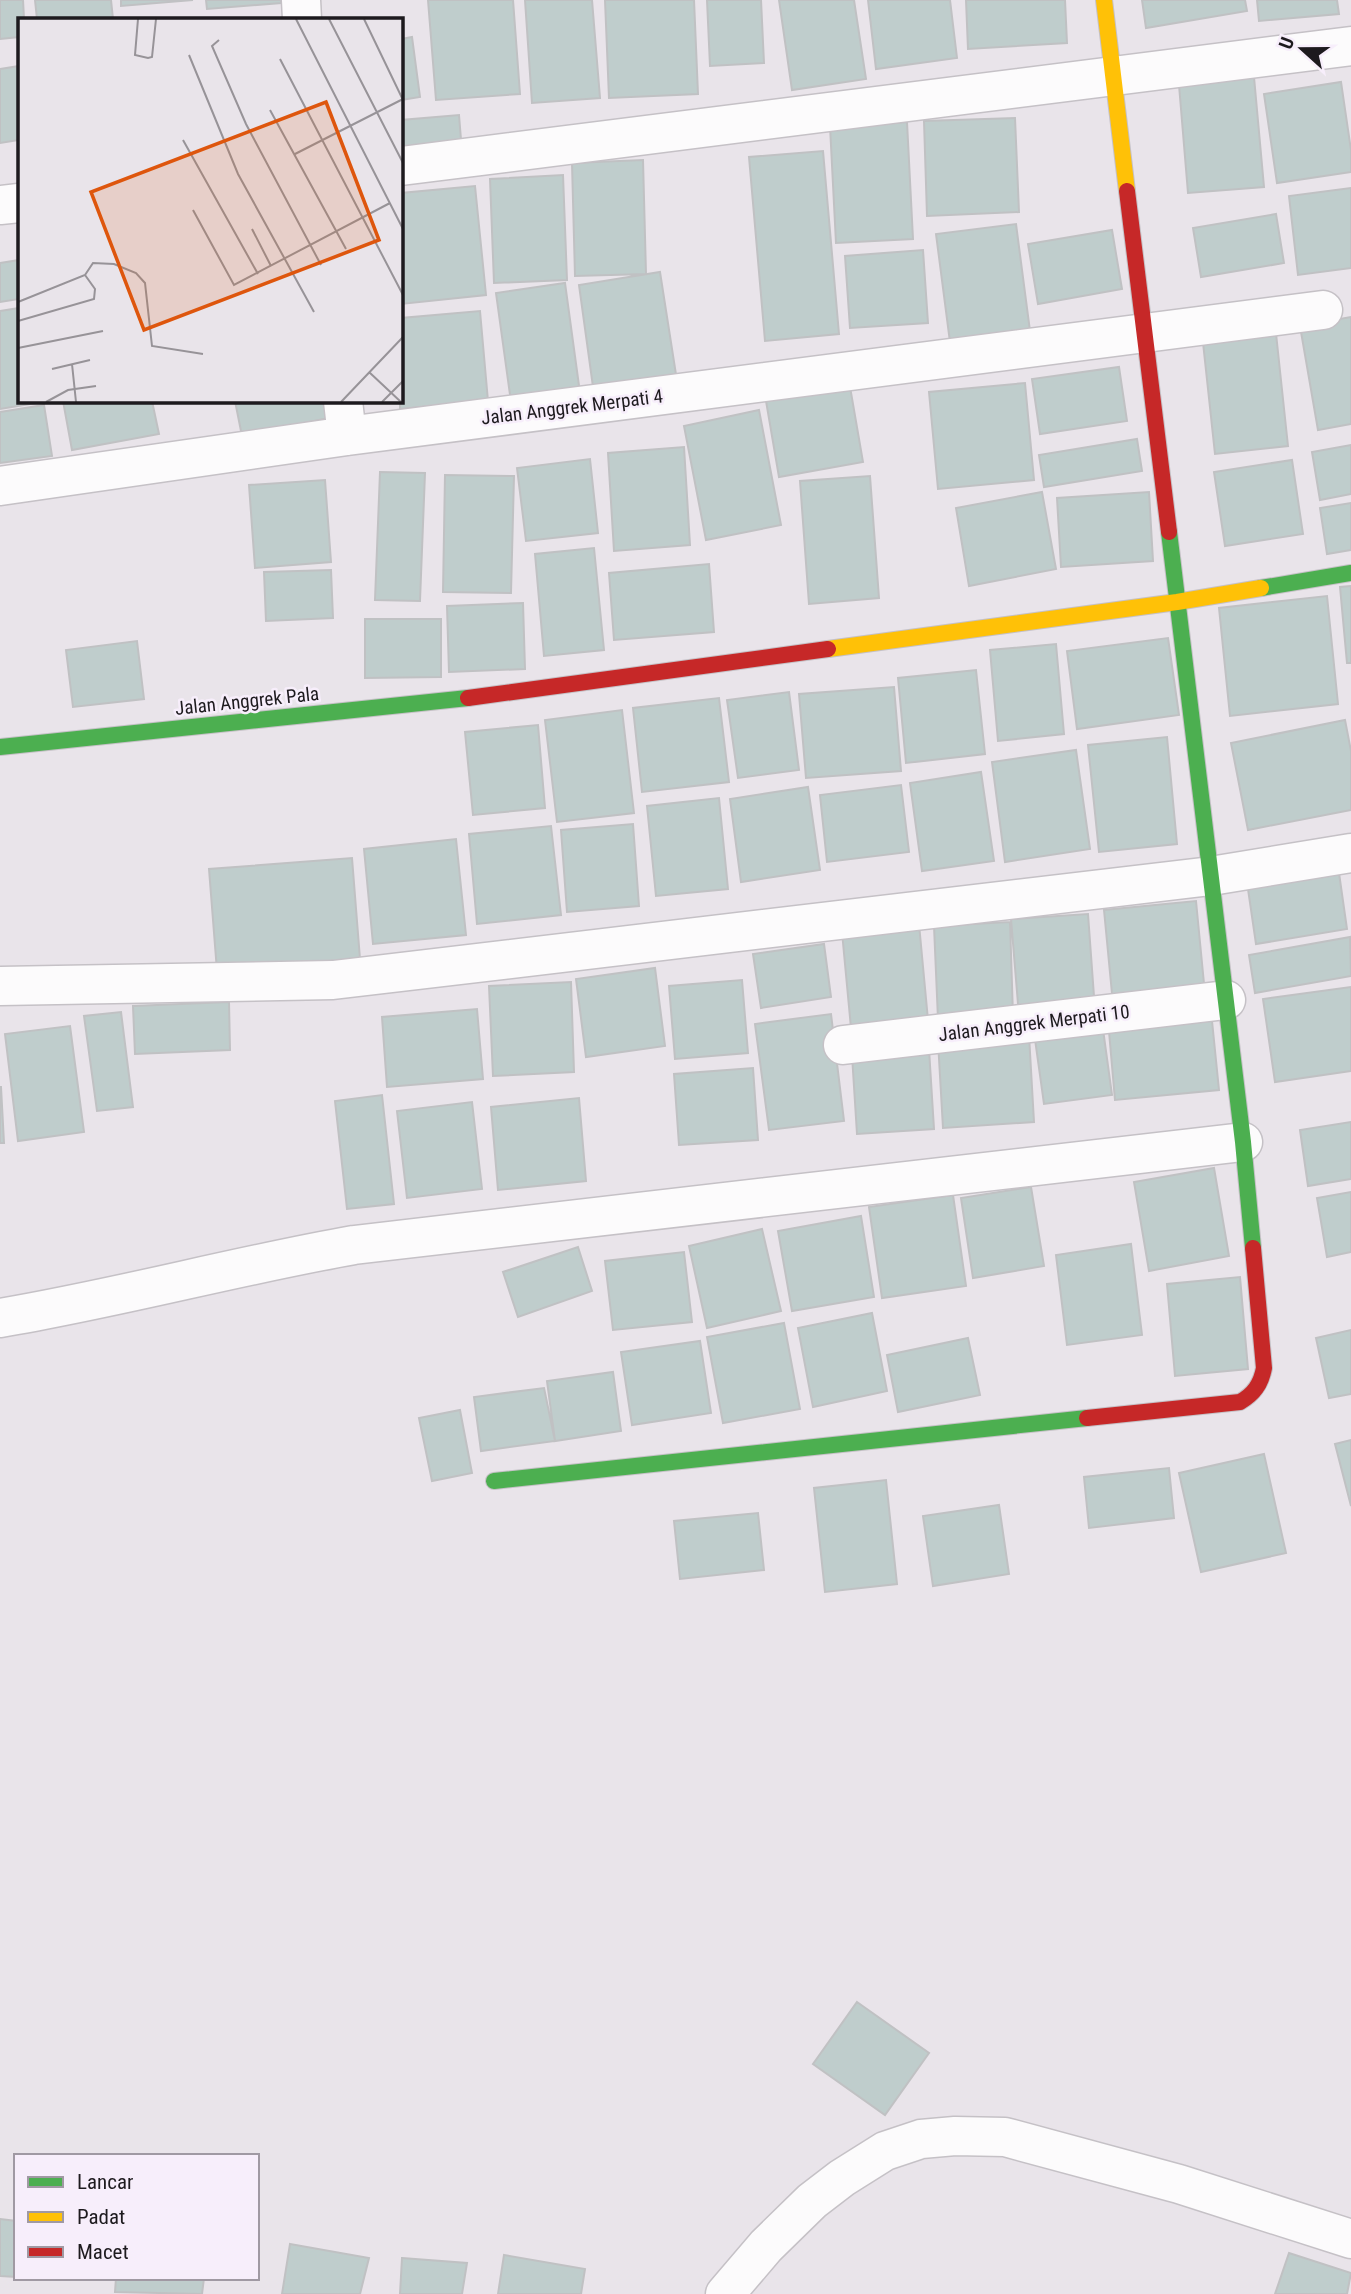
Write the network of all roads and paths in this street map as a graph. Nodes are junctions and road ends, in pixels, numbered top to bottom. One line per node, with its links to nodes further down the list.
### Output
1 (300, 0): 3 (street)
2 (1104, 0): 5 (street)
3 (302, 18)
4 (1351, 46): 5 (street)
5 (1113, 74): 6 (street); 10 (street)
6 (402, 166)
7 (18, 203): 8 (street)
8 (0, 205)
9 (1323, 310): 10 (street, Jalan Anggrek Merpati 4)
10 (1144, 332): 11 (street, Jalan Anggrek Merpati 4); 14 (street)
11 (345, 418): 12 (street, Jalan Anggrek Merpati 4)
12 (0, 486)
13 (1351, 573): 14 (street, Jalan Anggrek Pala)
14 (1177, 602): 15 (street, Jalan Anggrek Pala); 17 (street)
15 (0, 747)
16 (1351, 853): 17 (street)
17 (1211, 876): 18 (street); 19 (street)
18 (0, 986)
19 (1226, 1000): 20 (street, Jalan Anggrek Merpati 10); 21 (street)
20 (843, 1045)
21 (1243, 1142): 22 (street); 23 (street)
22 (0, 1318)
23 (494, 1481)
24 (1351, 2239): 25 (street)
25 (725, 2294)

